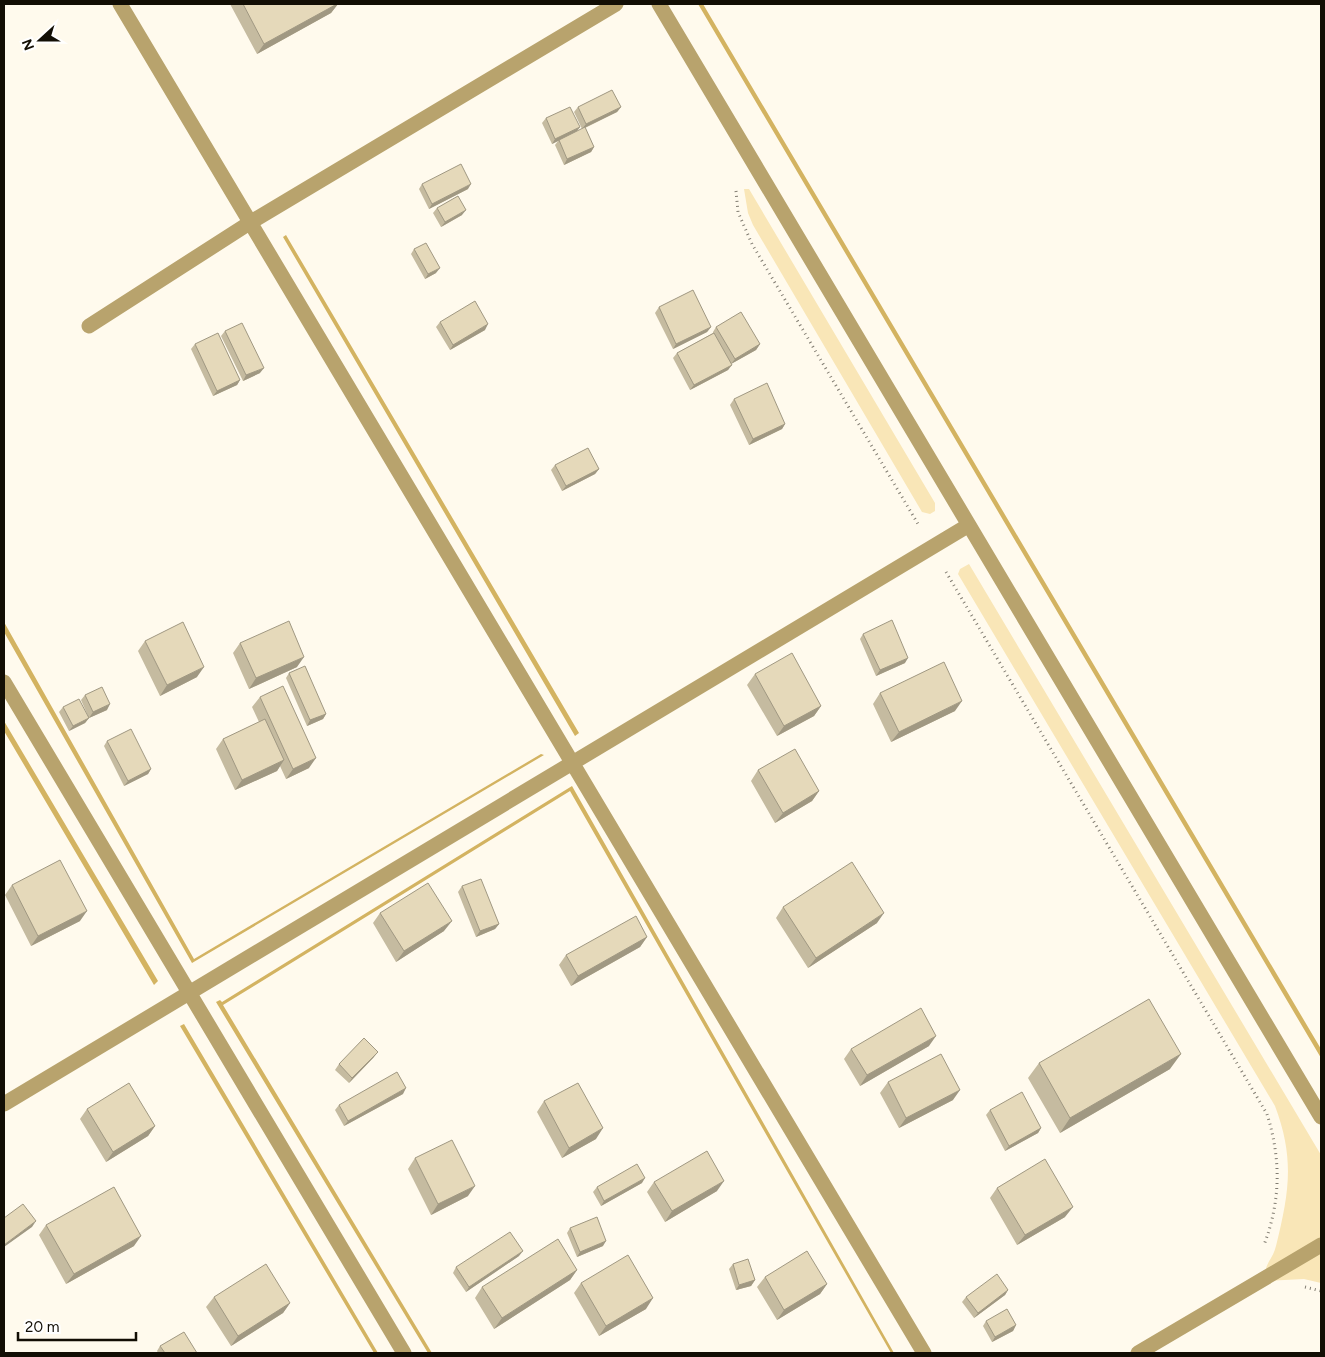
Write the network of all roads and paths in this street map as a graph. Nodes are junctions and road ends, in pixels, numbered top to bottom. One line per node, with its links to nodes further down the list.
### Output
1 (120, 4): 4 (street)
2 (616, 4): 4 (street)
3 (659, 4): 7 (street)
4 (251, 222): 6 (street); 10 (street)
5 (752, 244): 8 (path)
6 (90, 326)
7 (969, 525): 8 (street); 13 (street)
8 (932, 548): 10 (street); 15 (path)
9 (4, 682): 11 (street)
10 (573, 763): 11 (street); 17 (street)
11 (189, 993): 12 (street); 16 (street)
12 (4, 1104)
13 (1321, 1117)
14 (1321, 1245): 18 (street)
15 (1262, 1250)
16 (404, 1353)
17 (924, 1353)
18 (1138, 1353)

